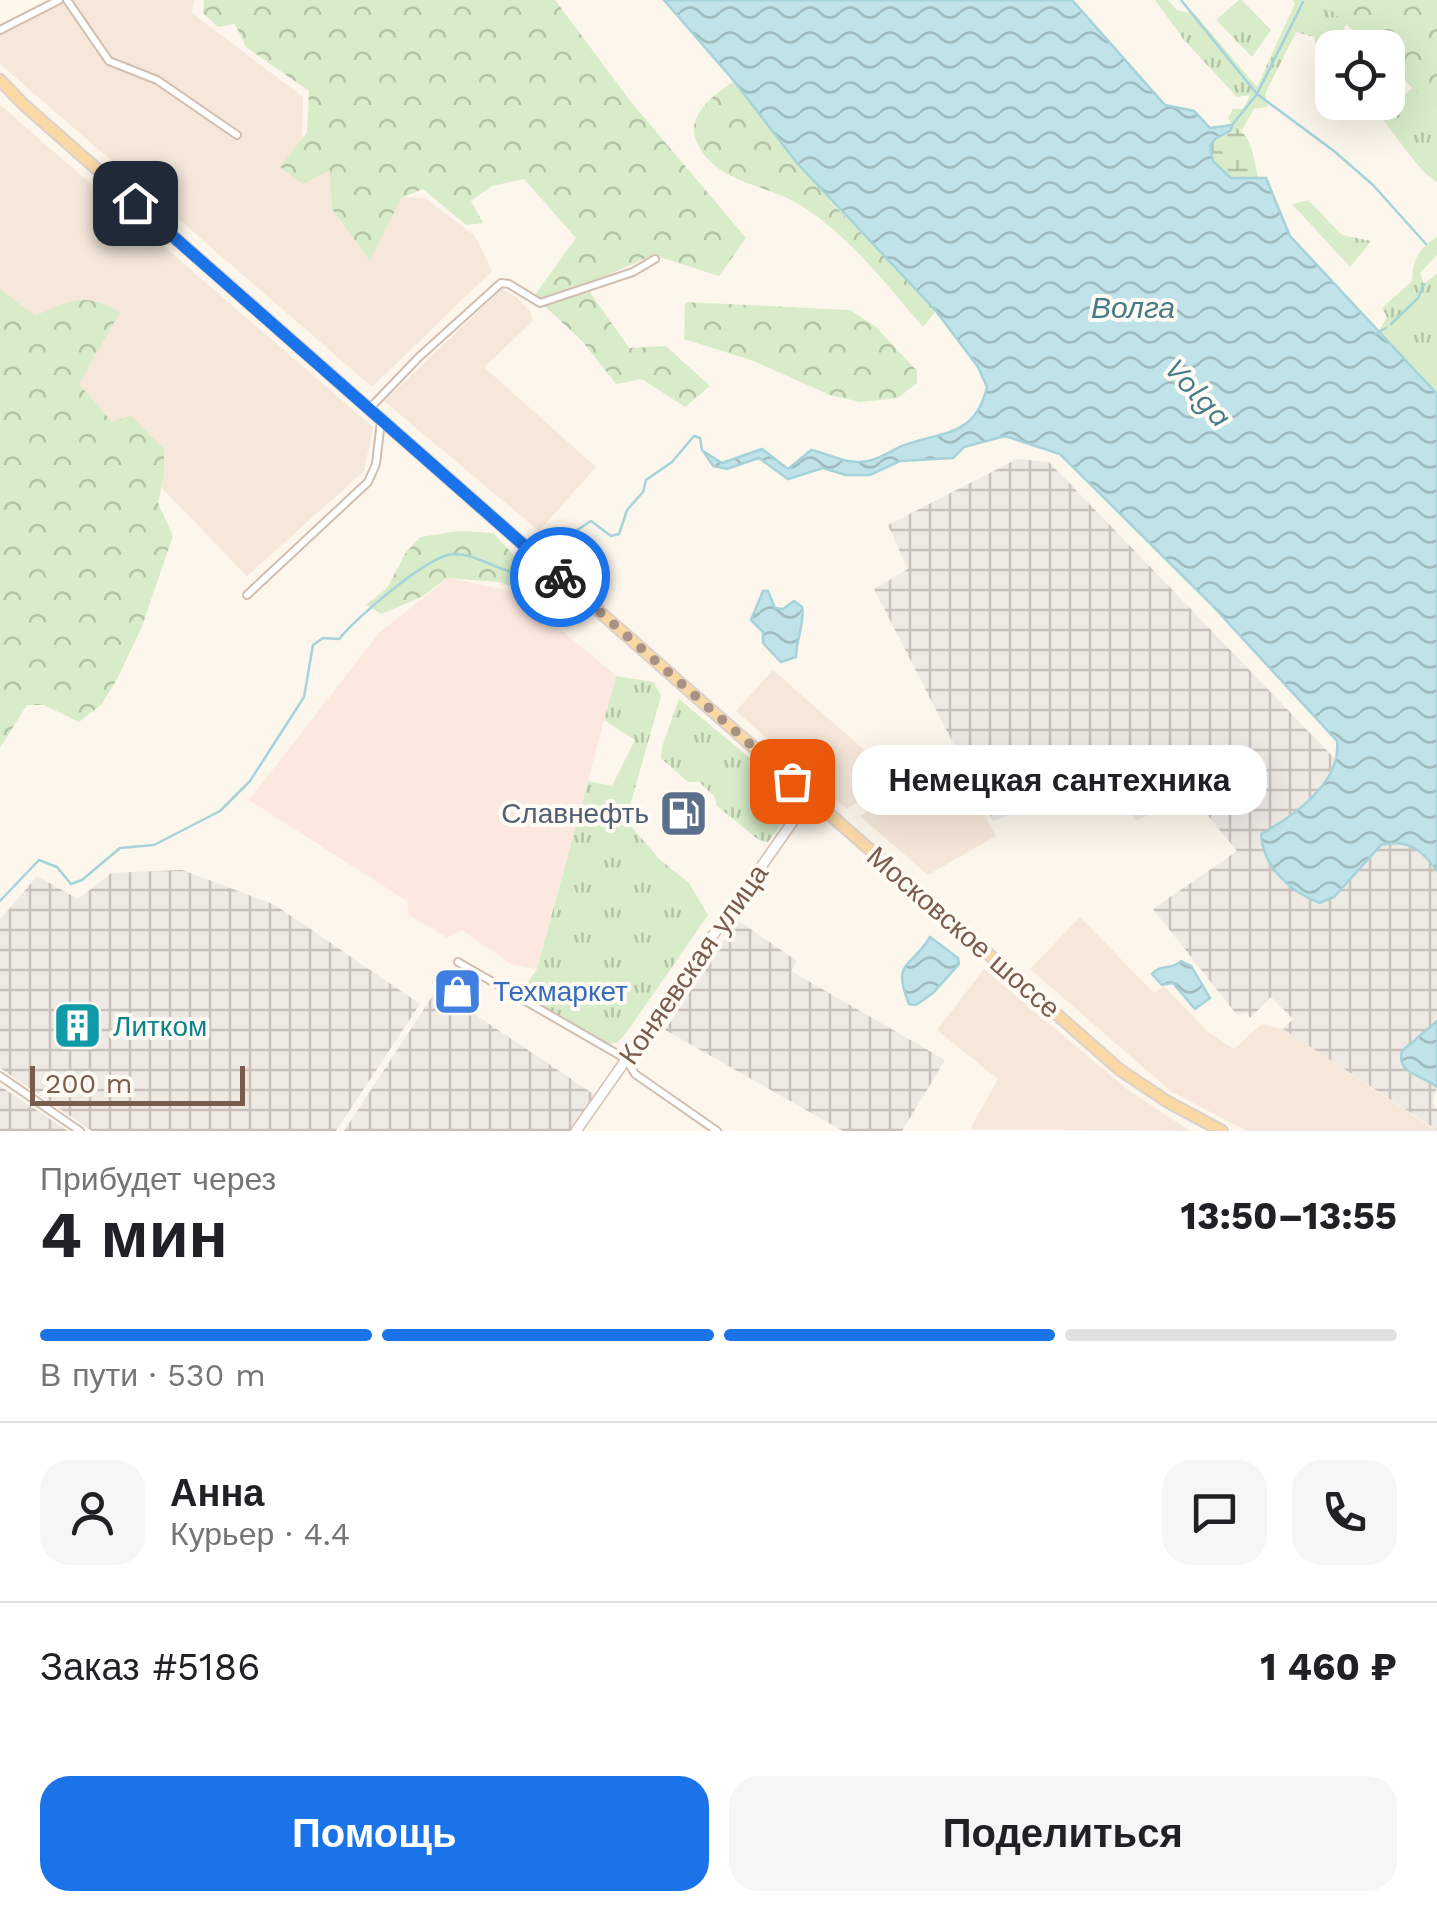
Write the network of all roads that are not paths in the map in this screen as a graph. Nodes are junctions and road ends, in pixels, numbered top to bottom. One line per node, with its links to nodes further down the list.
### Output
1 (59, 0): 3 (street)
2 (67, 0): 5 (street)
3 (0, 30)
4 (0, 80): 7 (main road, Московское шоссе)
5 (237, 134)
6 (655, 259): 7 (street)
7 (369, 409): 8 (main road, Московское шоссе)
8 (382, 420): 9 (street); 10 (main road, Московское шоссе)
9 (247, 595)
10 (810, 797): 12 (street, Коняевская улица); 17 (main road, Московское шоссе)
11 (458, 962): 12 (street)
12 (626, 1059): 15 (street, Коняевская улица); 16 (street)
13 (0, 1076): 14 (street)
14 (80, 1131)
15 (576, 1131)
16 (717, 1131)
17 (1222, 1131)

